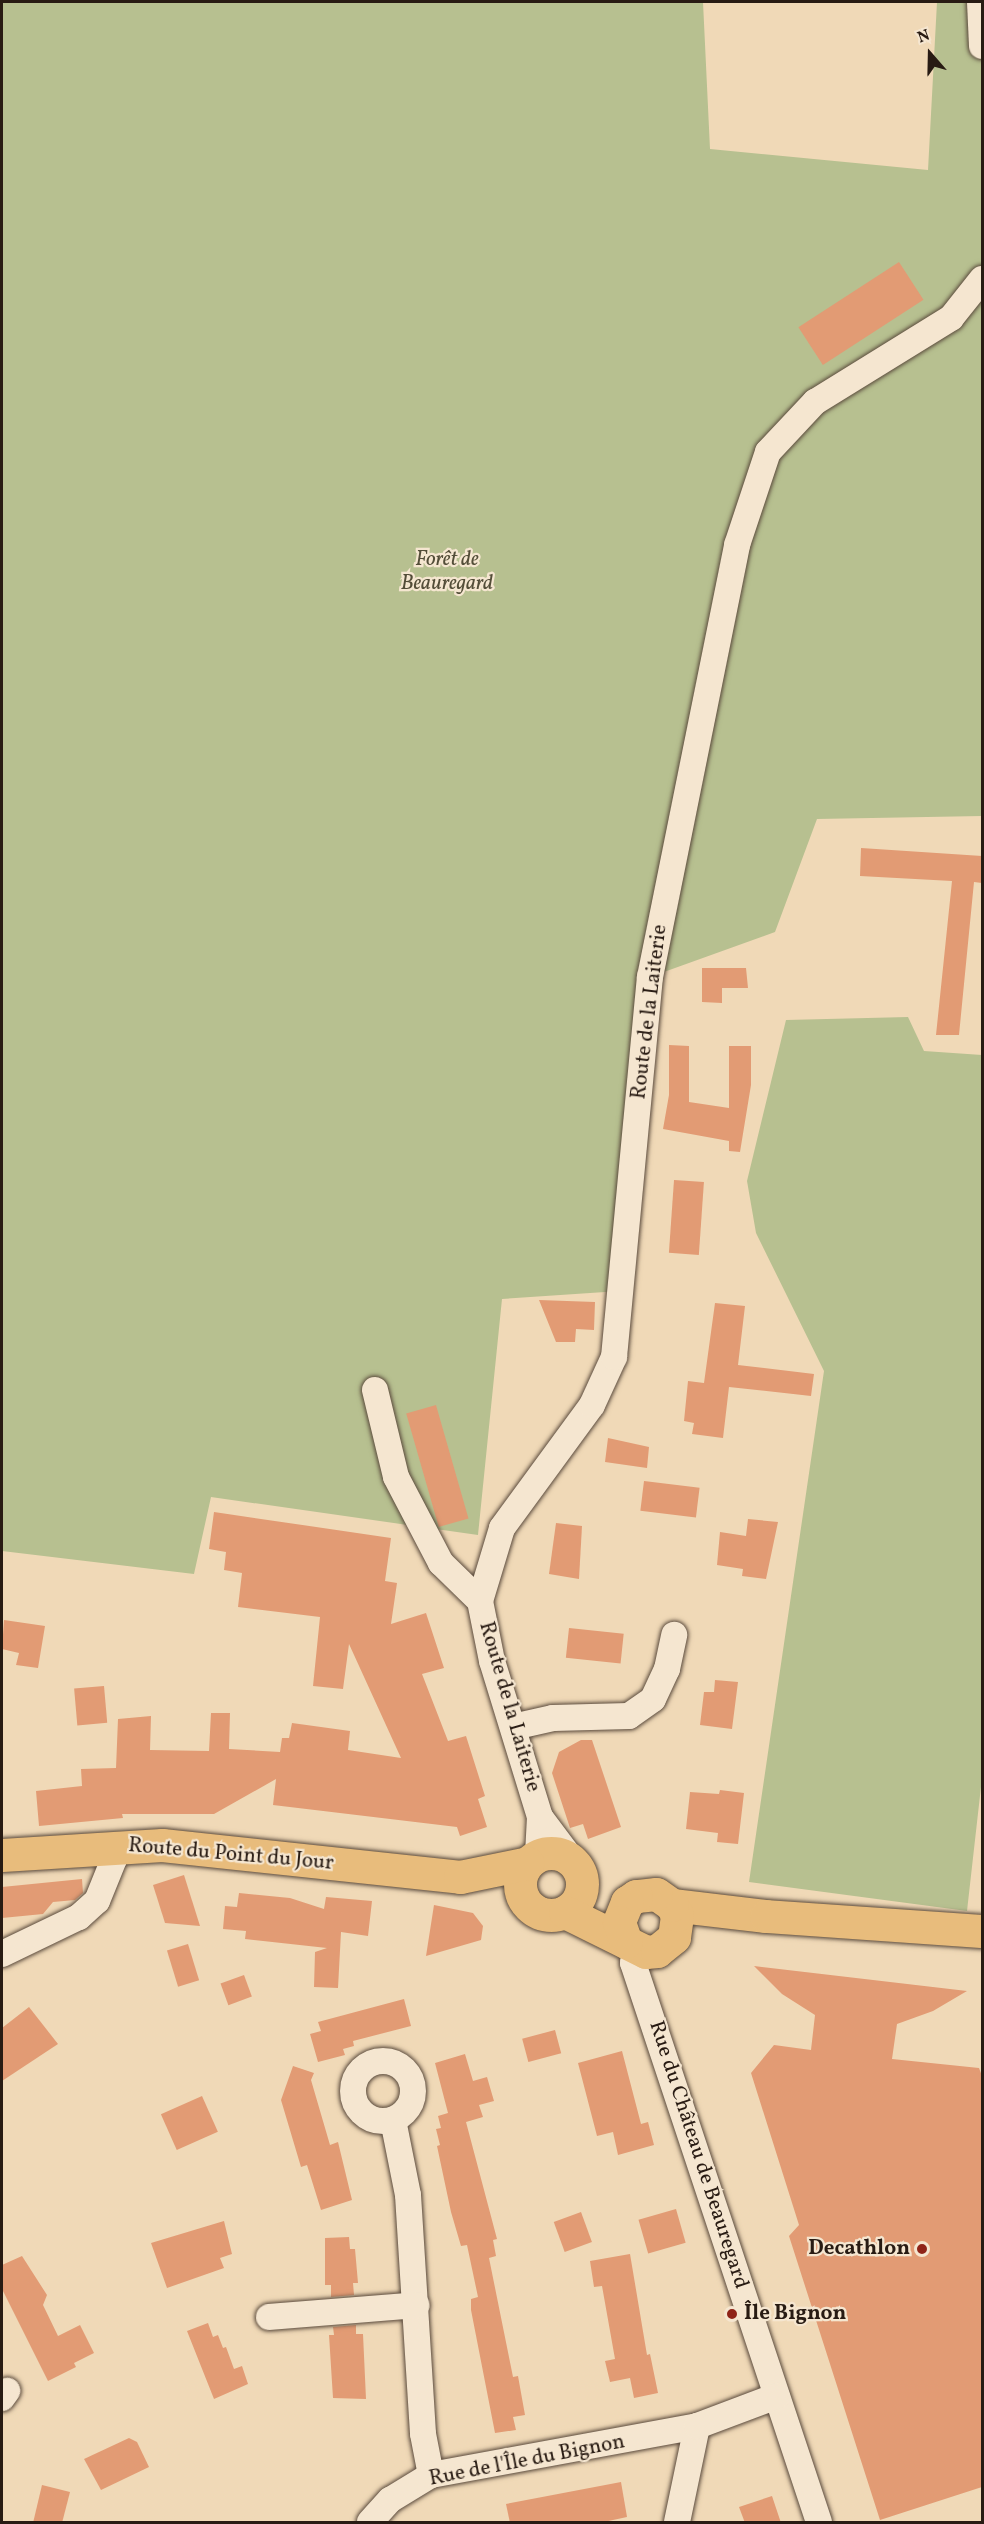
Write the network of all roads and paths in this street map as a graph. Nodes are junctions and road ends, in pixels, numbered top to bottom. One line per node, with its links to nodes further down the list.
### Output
1 (980, 2): 2 (street)
2 (982, 46)
3 (982, 279): 5 (street, Route de la Laiterie)
4 (375, 1390): 5 (street)
5 (480, 1601): 7 (street, Route de la Laiterie)
6 (674, 1635): 7 (street)
7 (513, 1726): 10 (street, Route de la Laiterie)
8 (115, 1846): 9 (main road, Route du Point du Jour); 11 (main road, Route du Point du Jour); 18 (street)
9 (2, 1855)
10 (554, 1862): 11 (main road, Route du Point du Jour); 12 (main road); 13 (main road); 14 (main road)
11 (460, 1877): 13 (main road, Route du Point du Jour)
12 (636, 1896): 15 (main road); 17 (main road)
13 (528, 1905): 14 (main road, Route du Point du Jour)
14 (565, 1912): 17 (main road)
15 (671, 1929): 16 (main road); 17 (main road); 19 (street, Rue du Château de Beauregard)
16 (982, 1931)
17 (630, 1946): 19 (street, Rue du Château de Beauregard)
18 (2, 1954)
19 (645, 1993): 23 (street, Rue du Château de Beauregard)
20 (393, 2120): 21 (street)
21 (417, 2305): 22 (street); 25 (street)
22 (269, 2317)
23 (777, 2396): 24 (street, Rue de l'Île du Bignon); 28 (street, Rue du Château de Beauregard)
24 (697, 2426): 25 (street, Rue de l'Île du Bignon); 27 (street)
25 (431, 2475): 26 (street, Rue de l'Île du Bignon)
26 (370, 2523)
27 (677, 2523)
28 (819, 2523)

